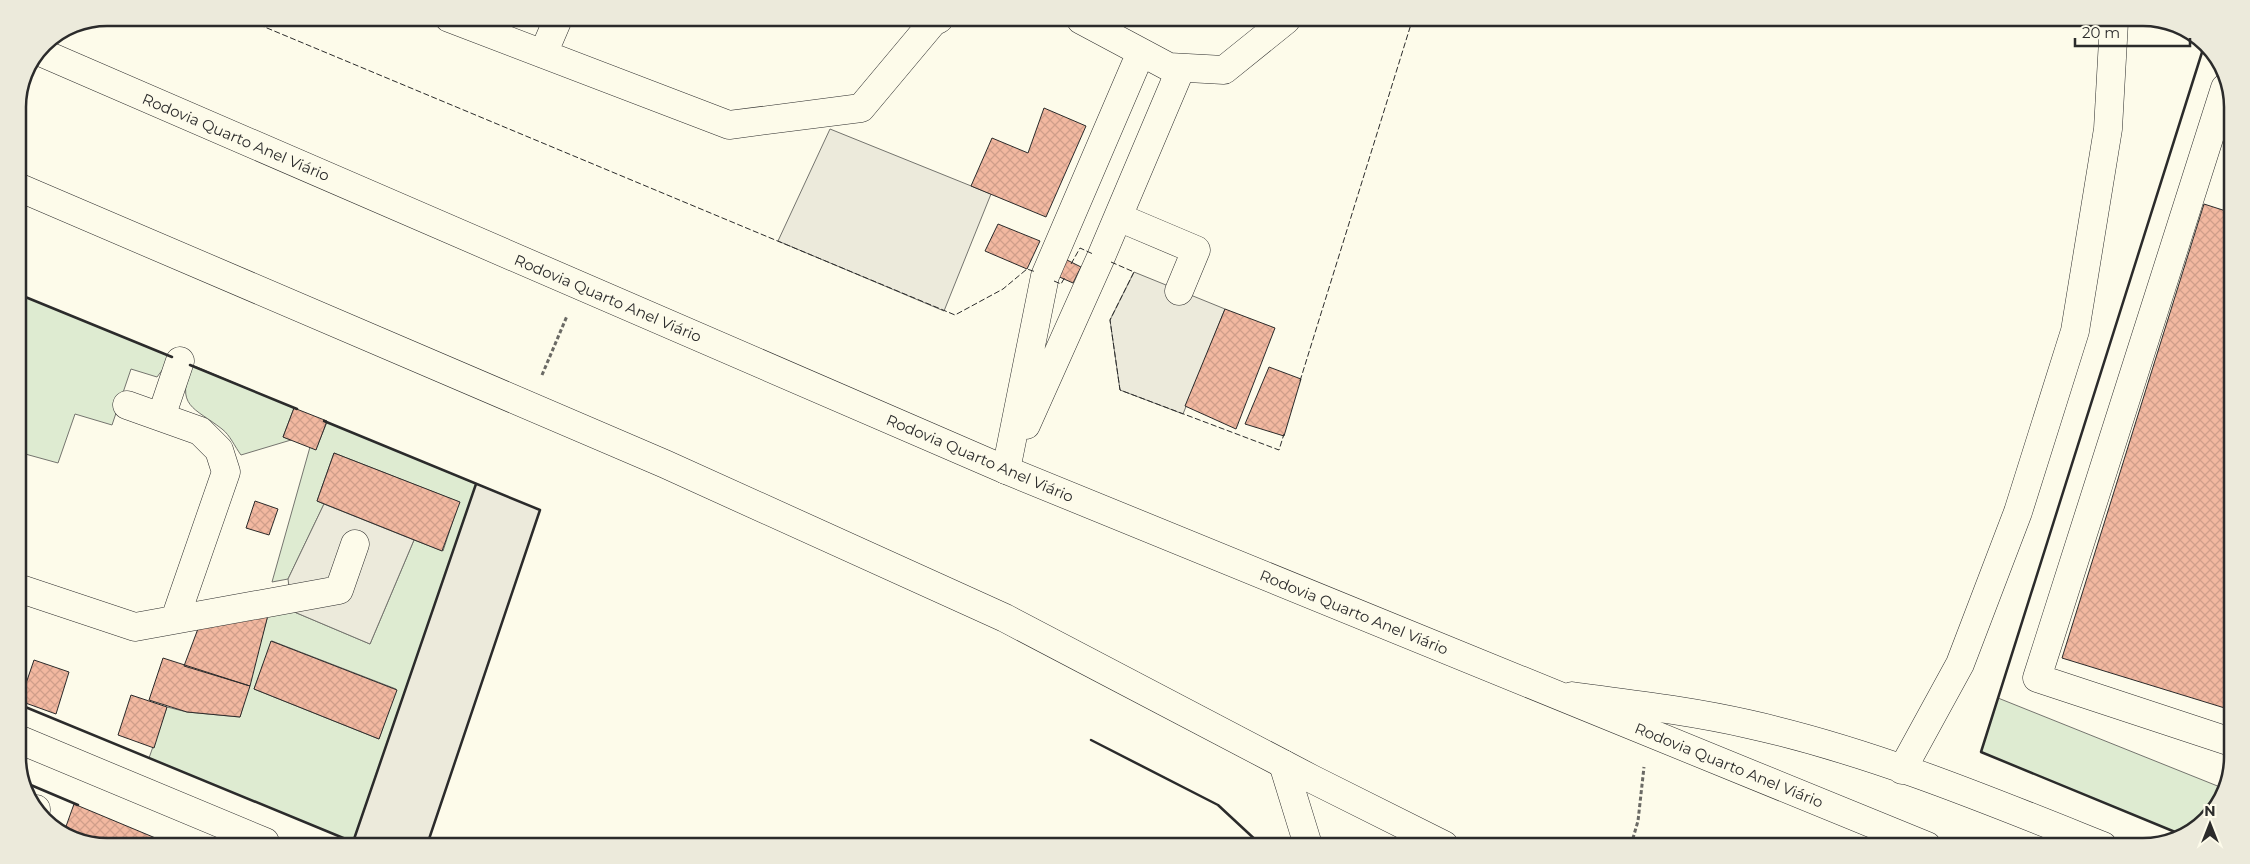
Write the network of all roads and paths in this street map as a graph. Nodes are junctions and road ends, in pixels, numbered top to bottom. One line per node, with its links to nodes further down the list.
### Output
1 (470, 26): 8 (main road)
2 (555, 26): 8 (main road)
3 (930, 26): 8 (main road)
4 (1093, 26): 7 (main road)
5 (1279, 26): 10 (main road)
6 (2114, 26): 29 (main road)
7 (1141, 52): 10 (main road); 20 (main road)
8 (543, 54)
9 (46, 55): 14 (main road, Rodovia Quarto Anel Viário)
10 (1181, 68): 13 (main road)
11 (2223, 95): 26 (main road)
12 (26, 190): 18 (main road)
13 (1118, 217): 15 (main road); 20 (main road)
14 (580, 286): 18 (path); 20 (main road, Rodovia Quarto Anel Viário)
15 (1179, 291)
16 (180, 361): 19 (main road)
17 (127, 405): 19 (main road)
18 (529, 406): 28 (main road)
19 (161, 417): 23 (main road)
20 (1006, 470): 24 (main road, Rodovia Quarto Anel Viário)
21 (355, 544): 23 (main road)
22 (26, 591): 23 (main road)
23 (175, 619)
24 (1555, 694): 25 (main road, Rodovia Quarto Anel Viário); 29 (main road)
25 (1648, 732): 33 (path); 34 (main road, Rodovia Quarto Anel Viário)
26 (2224, 740)
27 (26, 742): 30 (main road)
28 (1283, 764): 31 (main road); 32 (main road)
29 (1902, 770): 35 (main road)
30 (255, 838)
31 (1306, 838)
32 (1430, 838)
33 (1633, 838)
34 (1907, 838)
35 (2083, 838)

